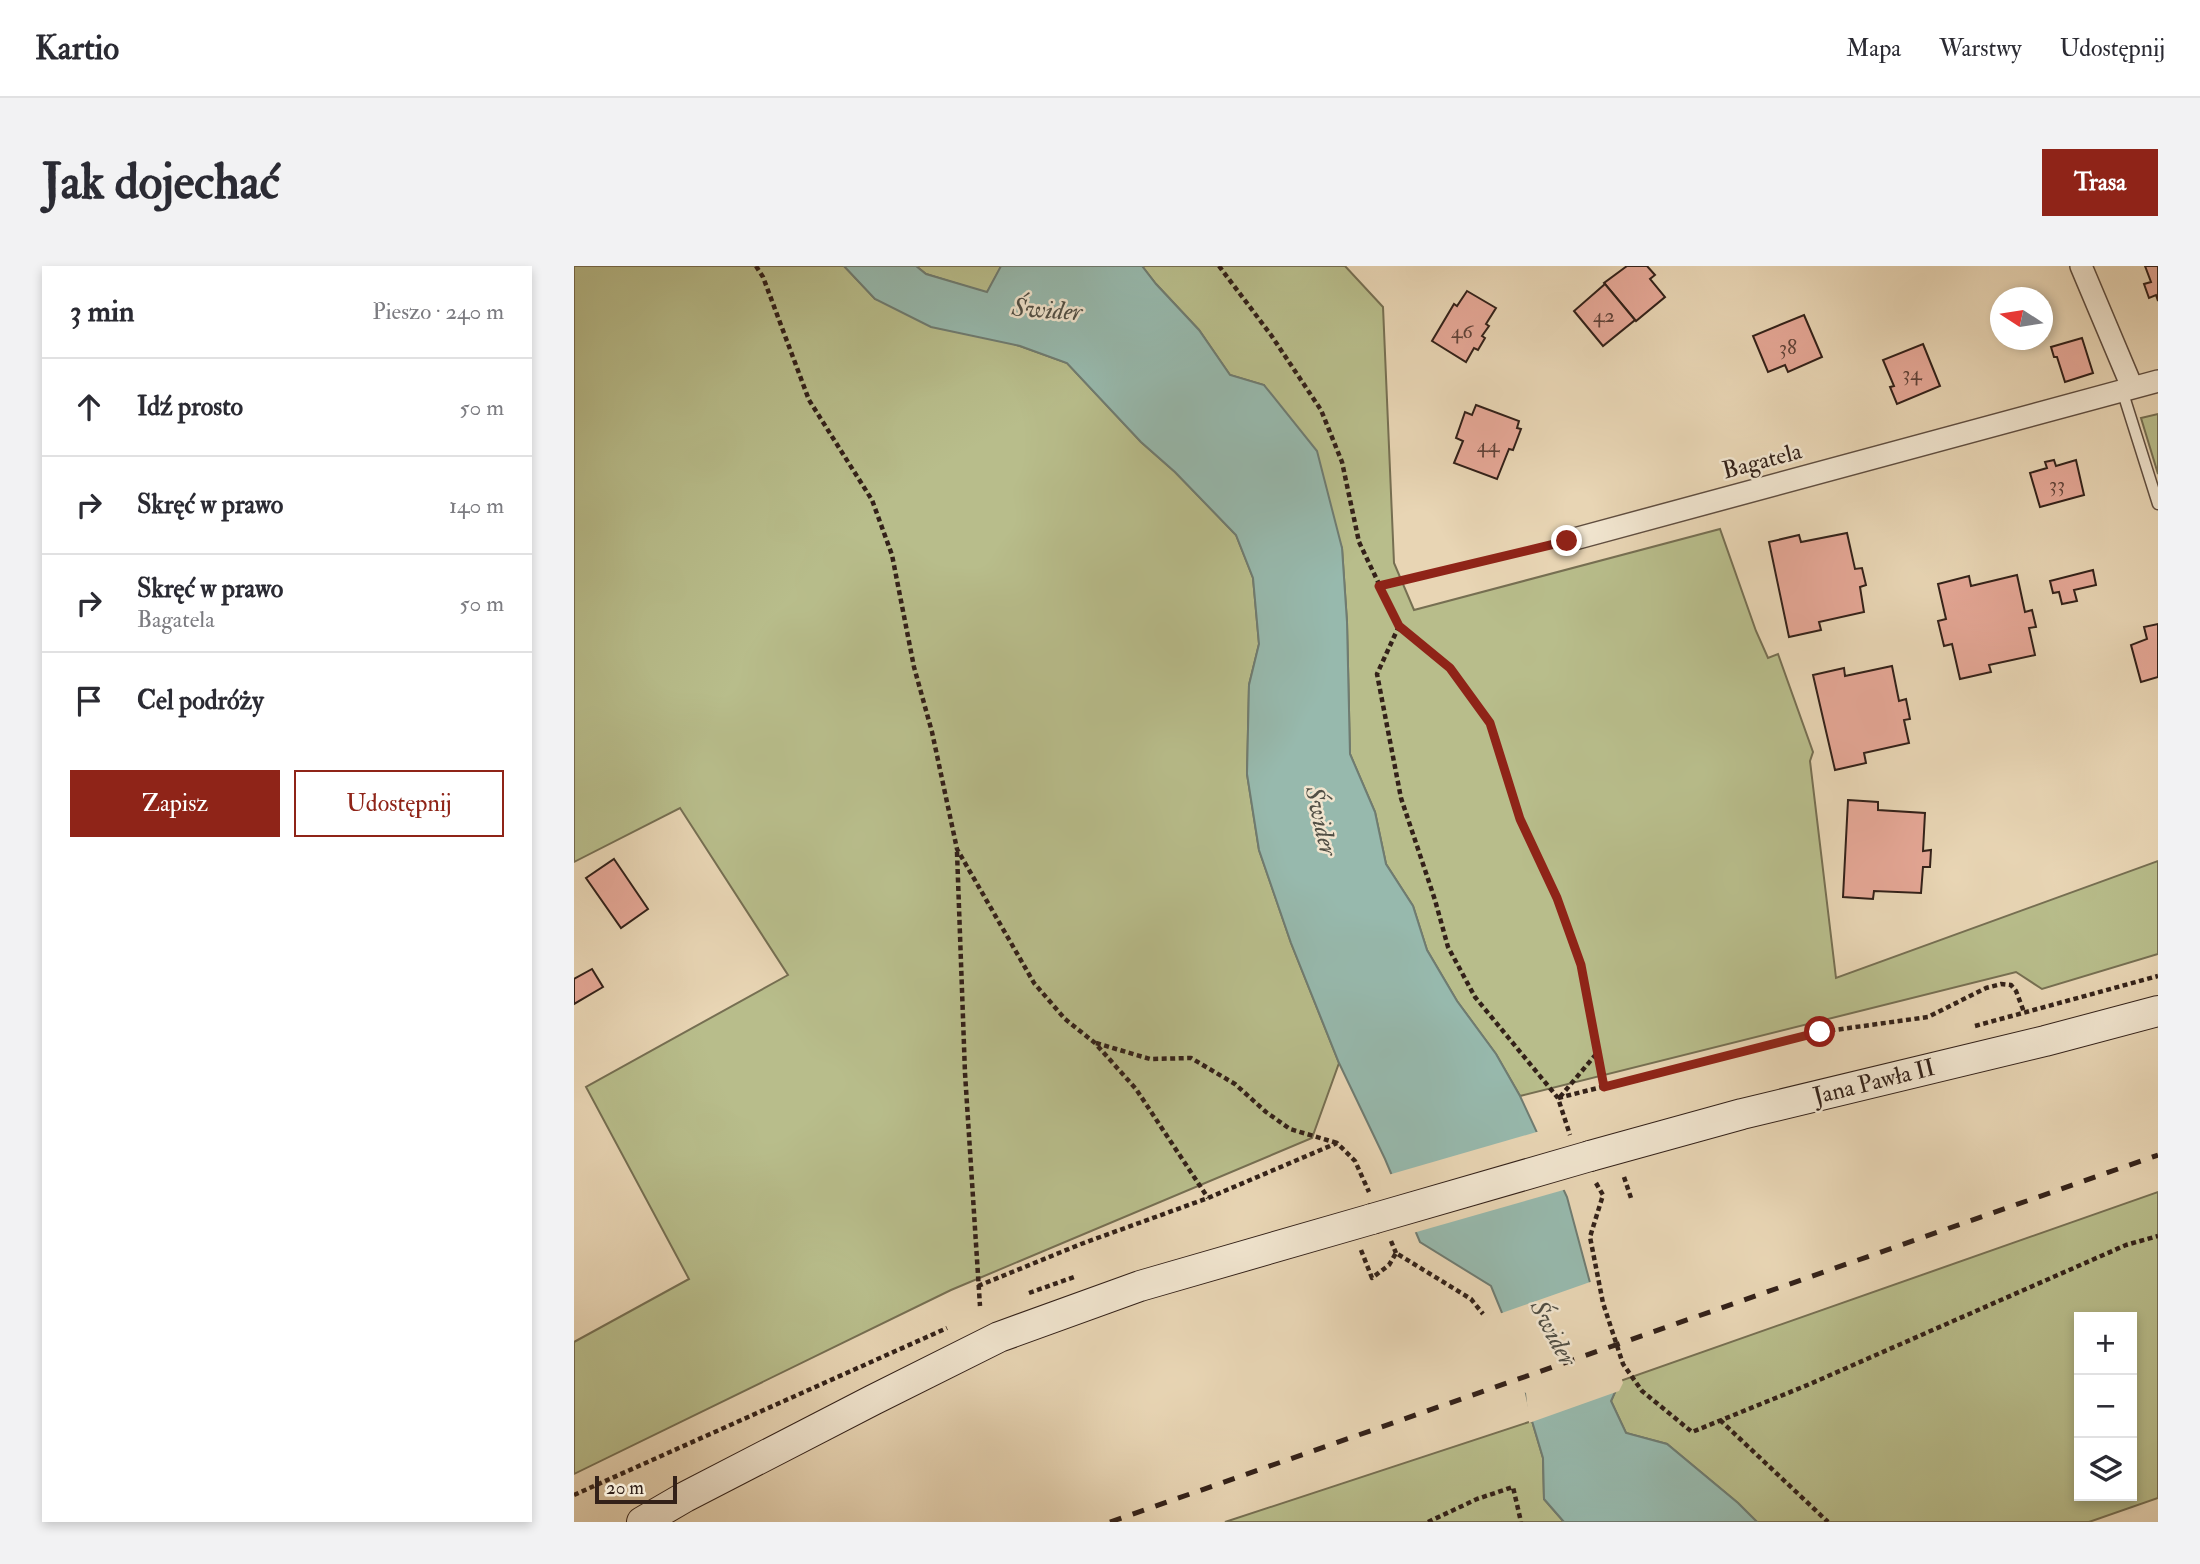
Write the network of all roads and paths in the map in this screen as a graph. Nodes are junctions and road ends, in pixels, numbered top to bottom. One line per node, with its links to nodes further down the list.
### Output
1 (756, 266): 10 (path)
2 (1219, 266): 8 (path)
3 (2081, 266): 5 (street)
4 (2158, 381): 5 (street, Bagatela)
5 (2127, 389): 6 (lane); 7 (street, Bagatela)
6 (2158, 504)
7 (1567, 541): 8 (path)
8 (1379, 586): 9 (path)
9 (1399, 626): 14 (path); 16 (path)
10 (957, 849): 13 (path); 26 (path)
11 (2158, 976): 15 (path)
12 (2158, 1011): 22 (main road, Jana Pawła II, bridge)
13 (1095, 1043): 17 (path); 20 (path)
14 (1597, 1052): 15 (path); 16 (path)
15 (1604, 1087): 16 (path)
16 (1559, 1098)
17 (1337, 1143): 20 (path); 22 (path)
18 (1624, 1177): 21 (path)
19 (1603, 1195): 29 (path)
20 (1208, 1198): 26 (path)
21 (1631, 1198)
22 (1377, 1216): 25 (path); 30 (main road, Jana Pawła II)
23 (2158, 1236): 29 (path)
24 (1361, 1249): 25 (path)
25 (1396, 1253): 28 (path)
26 (978, 1286): 27 (path)
27 (980, 1306)
28 (1483, 1314)
29 (1720, 1420): 35 (path)
30 (685, 1497): 31 (main road); 32 (main road)
31 (624, 1522)
32 (642, 1522)
33 (1428, 1522): 34 (path)
34 (1521, 1522)
35 (1828, 1522)

